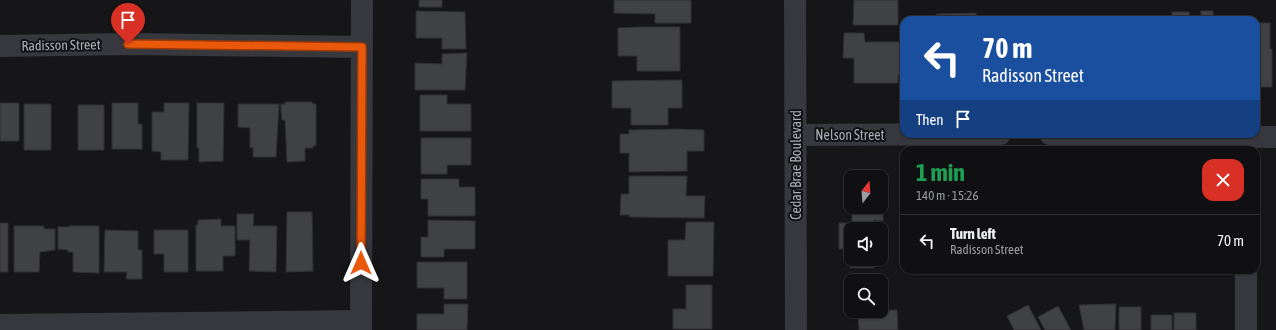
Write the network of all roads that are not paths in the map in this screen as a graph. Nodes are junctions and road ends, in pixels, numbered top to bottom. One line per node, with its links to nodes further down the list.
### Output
1 (362, 0): 4 (street)
2 (796, 0): 6 (street, Cedar Brae Boulevard)
3 (0, 46): 4 (street, Radisson Street)
4 (362, 47): 12 (street)
5 (900, 134): 6 (street, Nelson Street)
6 (795, 135): 13 (street, Cedar Brae Boulevard)
7 (1276, 137): 9 (street)
8 (1138, 138): 9 (street)
9 (1247, 143)
10 (1246, 274): 14 (street)
11 (0, 325): 12 (street)
12 (361, 326)
13 (796, 330)
14 (1246, 330)

